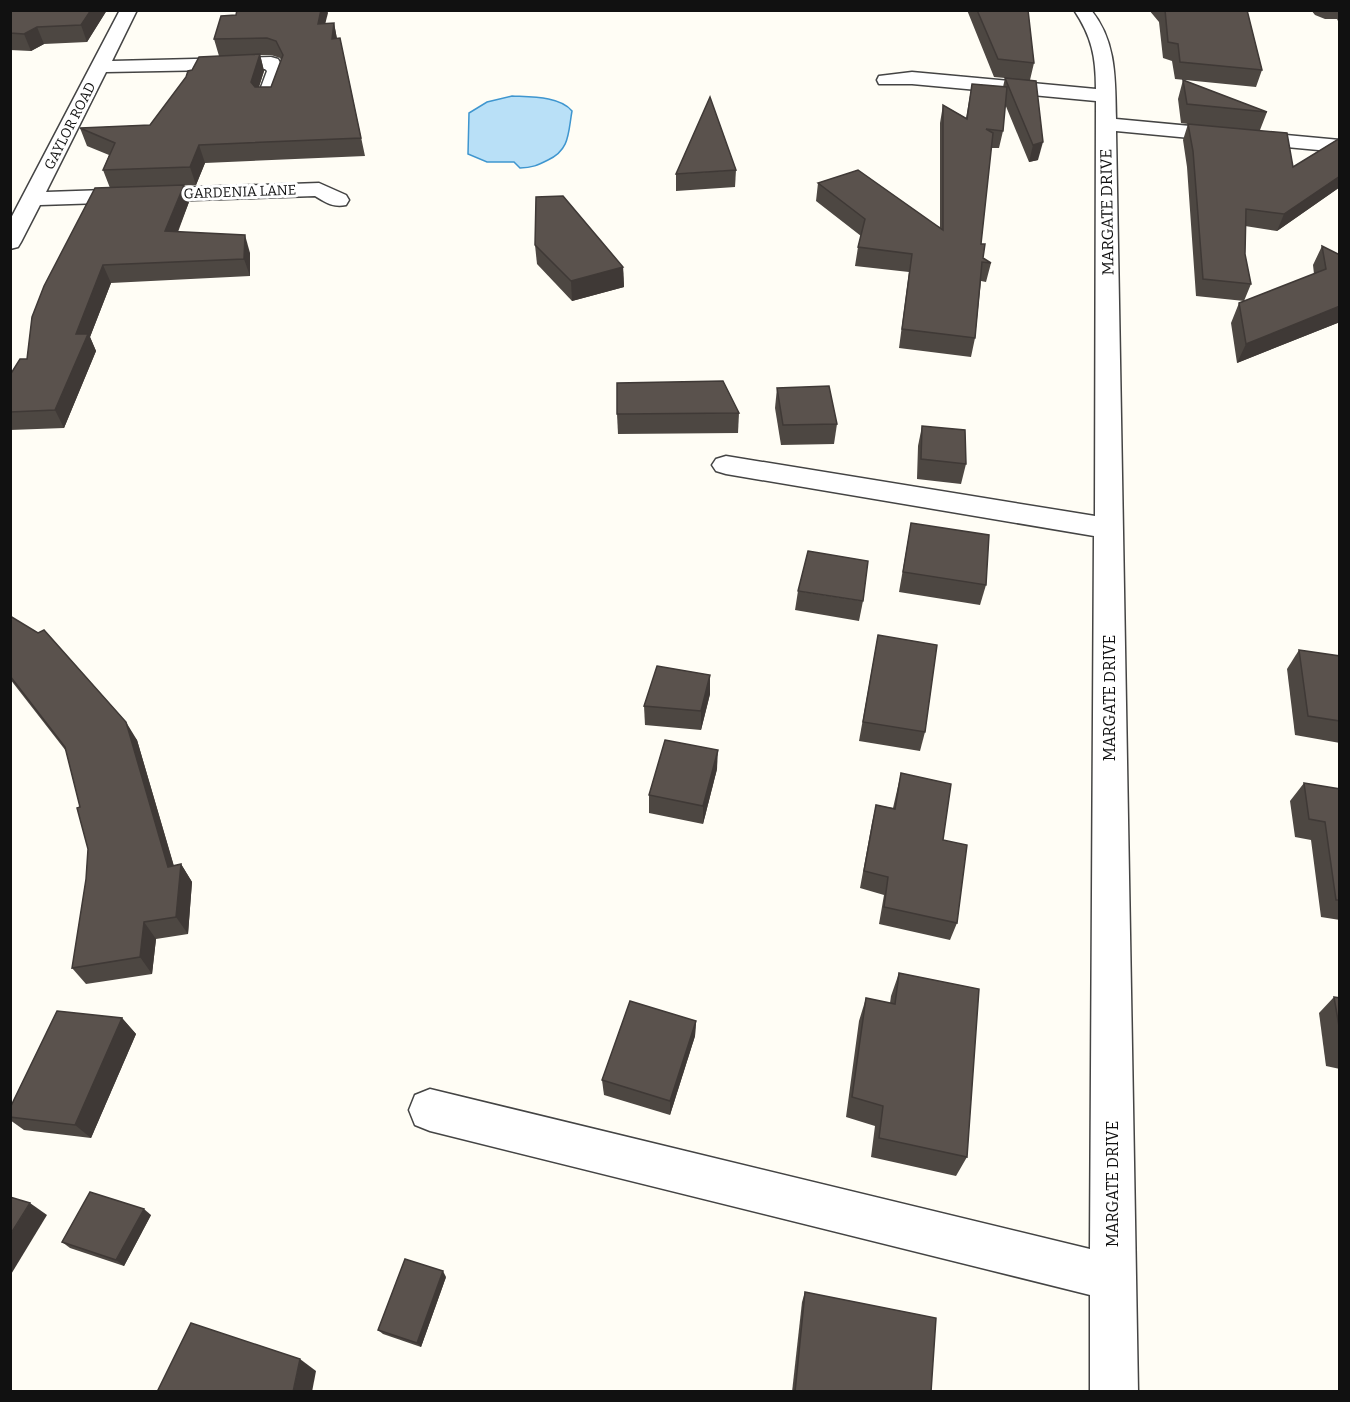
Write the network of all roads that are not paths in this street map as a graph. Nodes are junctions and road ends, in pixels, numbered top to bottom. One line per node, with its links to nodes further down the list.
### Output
1 (129, 10): 3 (street, GAYLOR ROAD)
2 (1082, 10): 6 (street, MARGATE DRIVE)
3 (100, 67): 5 (street); 8 (street, GAYLOR ROAD)
4 (885, 80): 6 (street)
5 (267, 98)
6 (1105, 110): 7 (street); 12 (street, MARGATE DRIVE)
7 (1340, 146)
8 (32, 199): 9 (street, GARDENIA LANE); 10 (street, GAYLOR ROAD)
9 (338, 200)
10 (10, 242)
11 (726, 465): 12 (street)
12 (1109, 528): 14 (street, MARGATE DRIVE)
13 (430, 1110): 14 (street)
14 (1113, 1278): 15 (street, MARGATE DRIVE)
15 (1114, 1392)

